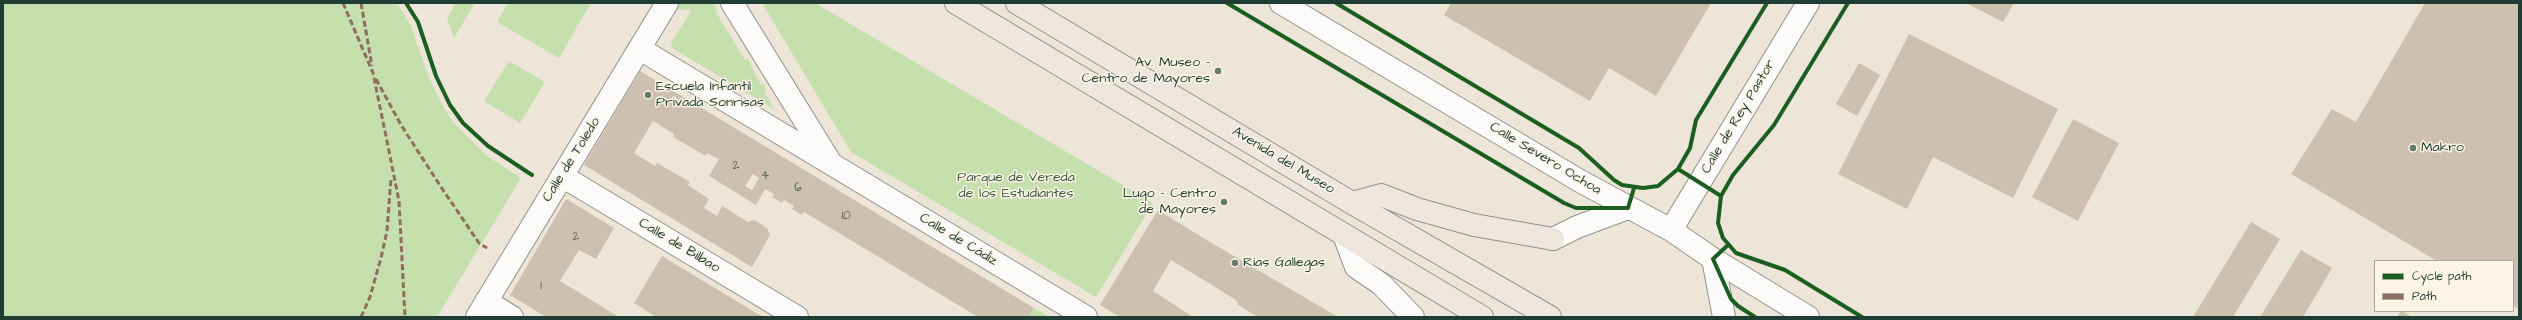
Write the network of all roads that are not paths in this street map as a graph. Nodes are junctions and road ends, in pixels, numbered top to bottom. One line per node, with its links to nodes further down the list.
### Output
1 (667, 3): 7 (street, Calle de Toledo)
2 (732, 3): 8 (street, Calle de Cádiz)
3 (956, 3): 13 (highway)
4 (1017, 3): 10 (highway, Avenida del Museo)
5 (1281, 3): 11 (street, Calle Severo Ochoa)
6 (1808, 3): 12 (street, Calle de Rey Pastor)
7 (640, 48): 8 (street, Calle de Cádiz); 9 (street, Calle de Toledo)
8 (830, 162): 19 (street, Calle de Cádiz)
9 (562, 176): 16 (street, Calle de Toledo); 18 (street, Calle de Bilbao)
10 (1352, 203): 14 (highway); 22 (highway, Avenida del Museo)
11 (1628, 208): 12 (street, Calle Severo Ochoa); 14 (street)
12 (1671, 230): 15 (street, Calle Severo Ochoa)
13 (1344, 235): 20 (street); 21 (highway)
14 (1553, 239)
15 (1713, 259): 23 (street); 24 (street, Calle Severo Ochoa)
16 (481, 309): 17 (street)
17 (512, 317)
18 (797, 317)
19 (1086, 317)
20 (1413, 317)
21 (1482, 317)
22 (1550, 317)
23 (1724, 317)
24 (1808, 317)

